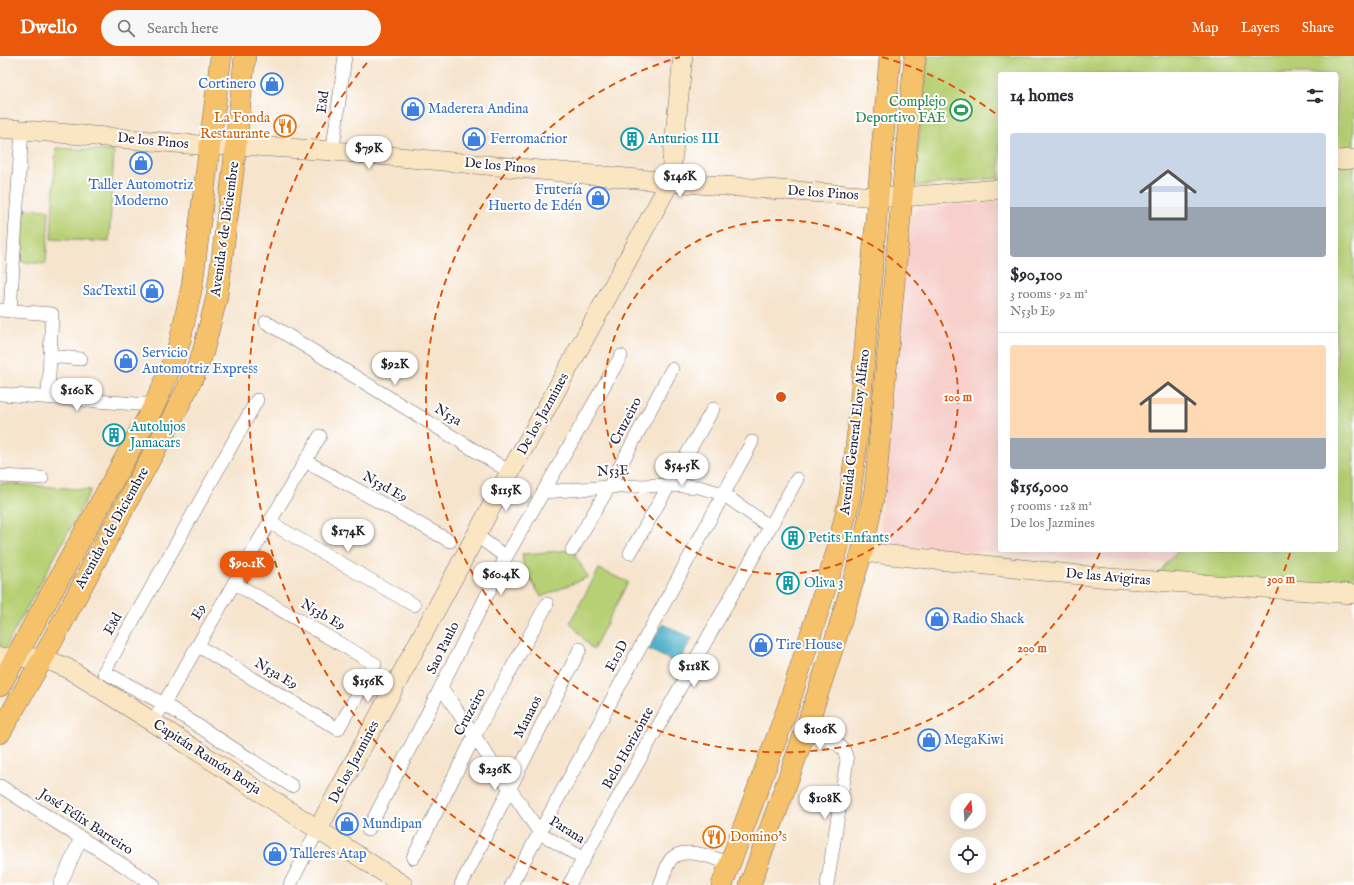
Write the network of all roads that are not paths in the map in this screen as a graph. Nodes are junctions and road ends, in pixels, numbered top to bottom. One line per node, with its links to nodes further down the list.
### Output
1 (221, 56): 10 (main road, Avenida 6 de Diciembre)
2 (245, 56): 9 (main road, Avenida 6 de Diciembre)
3 (345, 56): 11 (street, E8d)
4 (683, 56): 14 (street, De los Jazmines)
5 (890, 56): 17 (main road, Avenida General Eloy Alfaro)
6 (915, 56): 16 (main road, Avenida General Eloy Alfaro)
7 (0, 128): 8 (street, De los Pinos)
8 (22, 130): 10 (street, De los Pinos); 18 (street)
9 (236, 145): 10 (street, De los Pinos); 11 (street, De los Pinos); 55 (main road, Avenida 6 de Diciembre)
10 (210, 146): 27 (main road, Avenida 6 de Diciembre)
11 (334, 152): 14 (street, De los Pinos)
12 (1354, 158): 13 (street)
13 (1338, 160)
14 (670, 182): 17 (street, De los Pinos); 32 (street, De los Jazmines)
15 (998, 190): 16 (street, De los Pinos)
16 (903, 196): 17 (street, De los Pinos); 45 (main road, Avenida General Eloy Alfaro)
17 (877, 197): 73 (main road, Avenida General Eloy Alfaro)
18 (5, 310): 20 (street)
19 (266, 322): 32 (street, N53a)
20 (50, 356): 22 (street); 25 (street)
21 (621, 356): 38 (street, Sao Paulo)
22 (81, 359)
23 (672, 368): 37 (street, Cruzeiro)
24 (0, 394): 25 (street)
25 (48, 397): 27 (street)
26 (257, 400): 58 (street, E8d)
27 (155, 404): 54 (main road, Avenida 6 de Diciembre)
28 (713, 409): 36 (street)
29 (320, 436): 31 (street, E9)
30 (752, 442): 39 (street, E10D)
31 (305, 461): 40 (street, E9); 43 (street, N53d E9)
32 (510, 472): 42 (street, De los Jazmines)
33 (0, 476): 34 (street)
34 (42, 478)
35 (797, 479): 41 (street, Belo Horizonte)
36 (668, 486): 37 (street, N53E); 39 (street, N53E); 46 (street)
37 (609, 487): 38 (street, N53E); 44 (street, Cruzeiro)
38 (543, 492): 47 (street, Sao Paulo)
39 (722, 494): 41 (street, N53E); 69 (street, E10D)
40 (269, 522): 48 (street, E9); 51 (street)
41 (770, 527): 72 (street, Belo Horizonte)
42 (476, 535): 47 (street); 67 (street, De los Jazmines)
43 (450, 541)
44 (572, 550)
45 (862, 552): 49 (street, De las Avigiras); 61 (main road, Avenida General Eloy Alfaro)
46 (630, 553)
47 (506, 557): 57 (street, Sao Paulo)
48 (234, 583): 52 (street, E9); 60 (street, N53b E9)
49 (1354, 594)
50 (547, 604): 63 (street, Cruzeiro)
51 (414, 605)
52 (198, 646): 58 (street, E9); 60 (street, N53a E9)
53 (580, 649): 66 (street, Manaos)
54 (8, 658): 55 (street, Capitán Ramón Borja); 56 (main road, Avenida 6 de Diciembre)
55 (43, 658): 59 (street, Capitán Ramón Borja); 62 (main road, Avenida 6 de Diciembre)
56 (0, 686)
57 (442, 687): 63 (street, Parana); 68 (street, Sao Paulo)
58 (164, 704): 59 (street, E9); 65 (street, E8d)
59 (153, 722): 67 (street, Capitán Ramón Borja)
60 (338, 729)
61 (805, 732): 83 (main road, Avenida General Eloy Alfaro); 84 (street)
62 (0, 733)
63 (475, 736): 66 (street, Parana); 71 (street, Cruzeiro)
64 (0, 786): 70 (street, José Félix Barreiro)
65 (292, 786)
66 (509, 789): 69 (street, Parana); 78 (street, Manaos)
67 (318, 829): 76 (street, De los Jazmines); 77 (street, Capitán Ramón Borja)
68 (368, 830)
69 (540, 833): 72 (street, Parana); 79 (street, E10D)
70 (81, 838): 74 (street); 75 (street, José Félix Barreiro)
71 (413, 858)
72 (584, 859): 80 (street, Belo Horizonte)
73 (730, 863): 81 (street); 82 (main road, Avenida General Eloy Alfaro)
74 (60, 885)
75 (154, 885)
76 (290, 885)
77 (403, 885)
78 (461, 885)
79 (511, 885)
80 (569, 885)
81 (660, 885)
82 (722, 885)
83 (750, 885)
84 (827, 885)

